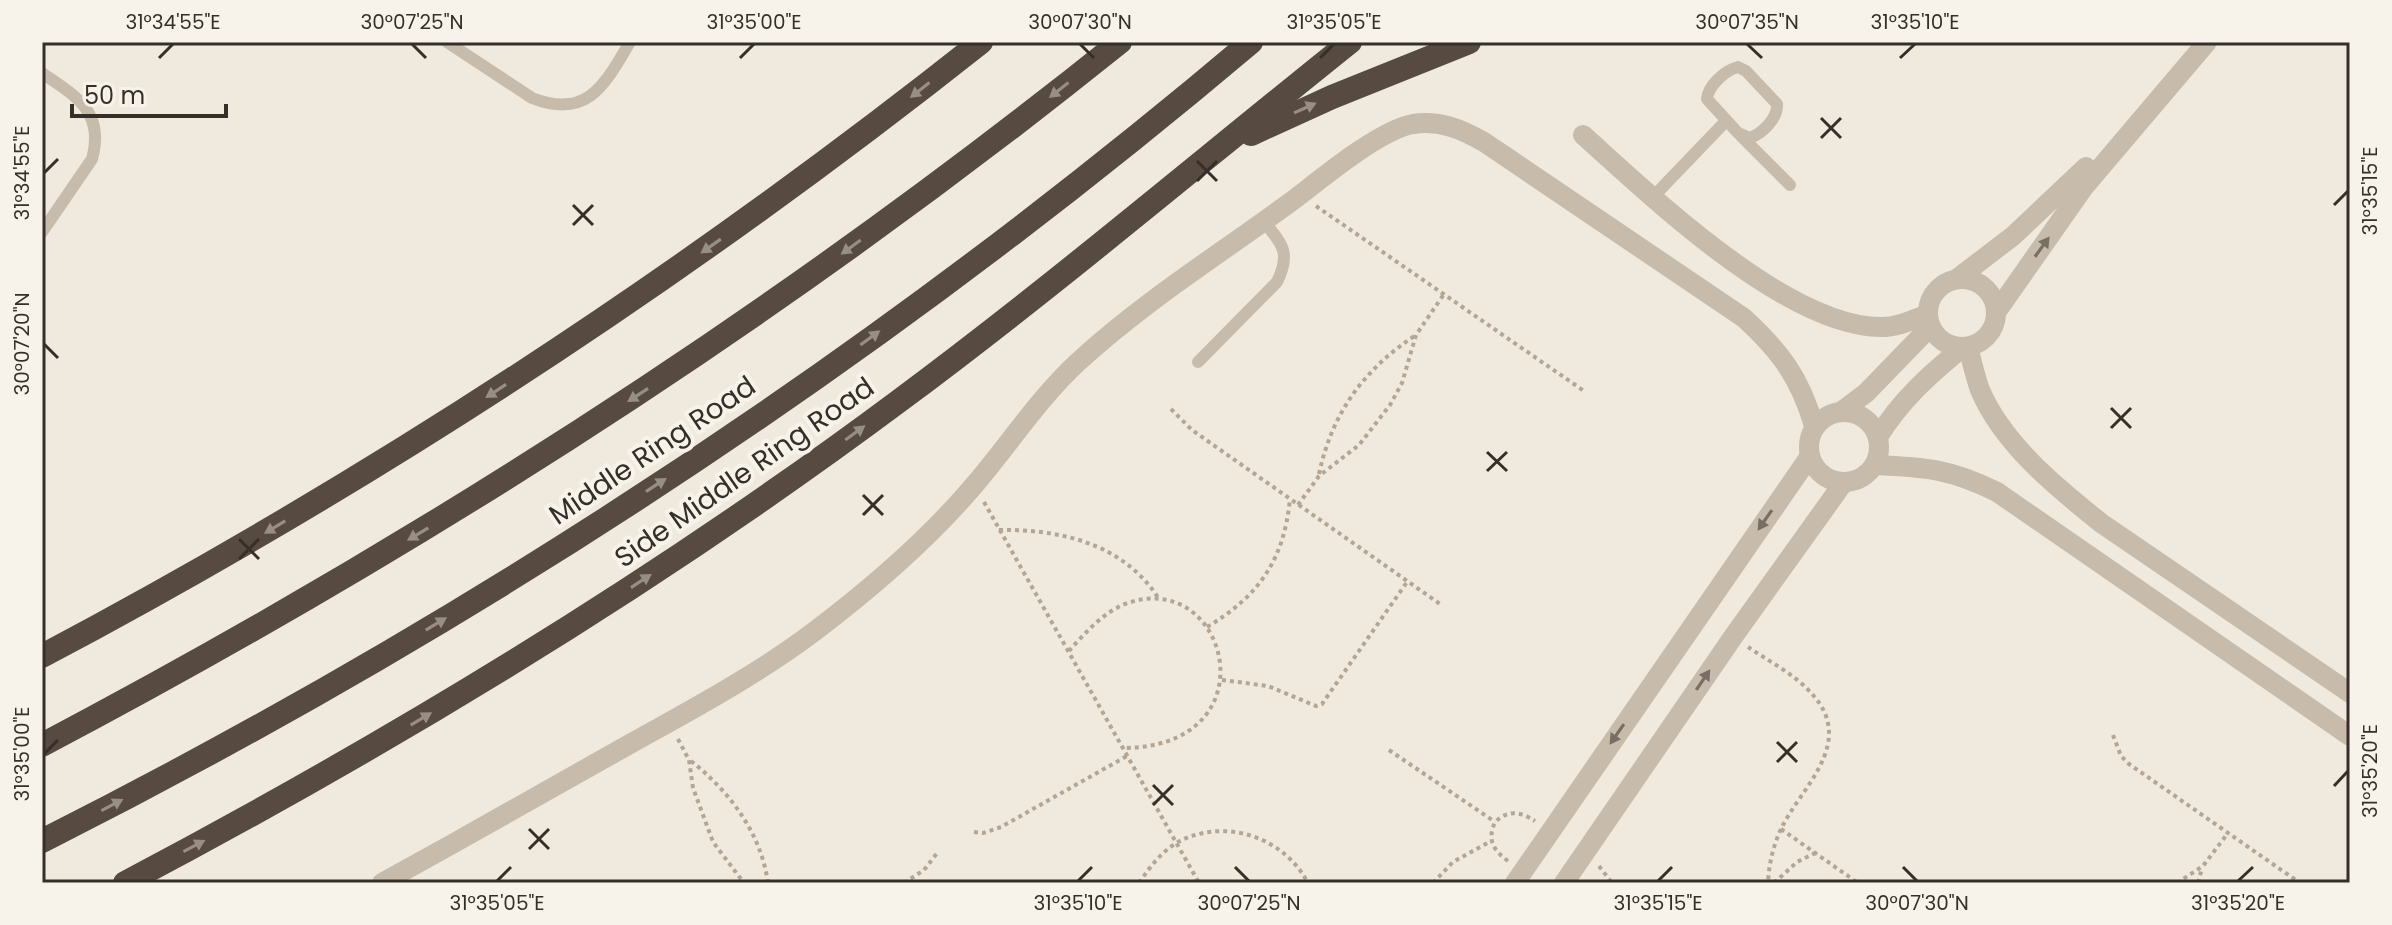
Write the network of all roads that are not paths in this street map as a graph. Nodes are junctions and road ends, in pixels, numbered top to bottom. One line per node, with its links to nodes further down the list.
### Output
1 (447, 42): 2 (lane)
2 (630, 42)
3 (981, 42): 30 (highway, one-way to 30)
4 (1120, 42): 33 (highway, Middle Ring Road, one-way to 33)
5 (1251, 42): 34 (highway, Middle Ring Road, one-way to 5)
6 (1350, 42): 14 (highway, Side Middle Ring Road)
7 (1469, 42): 14 (highway, one-way to 7)
8 (2192, 42): 19 (street)
9 (2207, 42): 20 (street, one-way to 9)
10 (42, 73): 18 (lane)
11 (1726, 121): 13 (lane); 13 (lane); 16 (lane)
12 (1583, 135): 16 (street)
13 (1741, 136): 15 (lane)
14 (1210, 154): 36 (highway, Side Middle Ring Road, one-way to 14)
15 (1790, 185)
16 (1653, 197): 21 (street)
17 (1264, 222): 23 (lane); 25 (street); 37 (street)
18 (42, 232)
19 (1958, 278): 20 (street); 21 (street)
20 (1997, 311): 22 (street)
21 (1929, 320): 22 (street); 24 (street)
22 (1965, 348): 26 (street); 31 (street)
23 (1198, 362)
24 (1842, 411): 25 (street); 26 (street)
25 (1814, 426): 27 (street)
26 (1878, 437): 28 (street)
27 (1810, 456): 29 (street); 35 (street, one-way to 35)
28 (1875, 465): 29 (street); 32 (street)
29 (1844, 482): 38 (street, one-way to 29)
30 (42, 656)
31 (2350, 693)
32 (2350, 736)
33 (42, 745)
34 (42, 841)
35 (1519, 877)
36 (125, 883)
37 (382, 883)
38 (1564, 883)

